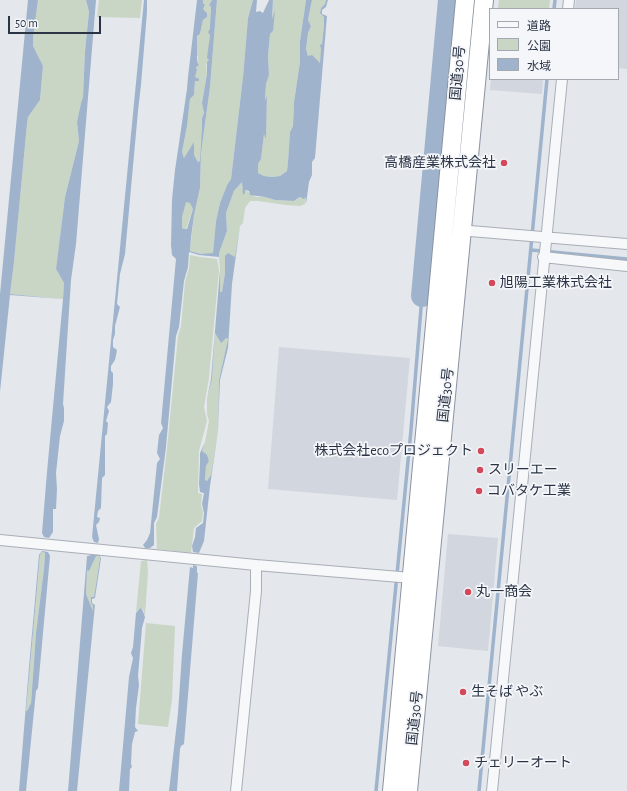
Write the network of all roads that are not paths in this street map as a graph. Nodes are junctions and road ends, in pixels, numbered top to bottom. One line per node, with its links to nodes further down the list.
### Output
1 (465, 0): 4 (highway, 国道30号)
2 (484, 0): 5 (highway, 国道30号)
3 (562, 80): 6 (street)
4 (444, 228): 5 (street); 11 (highway, 国道30号)
5 (462, 231): 6 (street); 14 (highway, 国道30号)
6 (540, 244): 7 (street); 8 (street); 15 (street)
7 (627, 244)
8 (627, 266)
9 (0, 540): 10 (street)
10 (256, 565): 11 (street); 12 (street)
11 (408, 578): 13 (highway, 国道30号)
12 (236, 791)
13 (392, 791)
14 (408, 791)
15 (492, 791)

